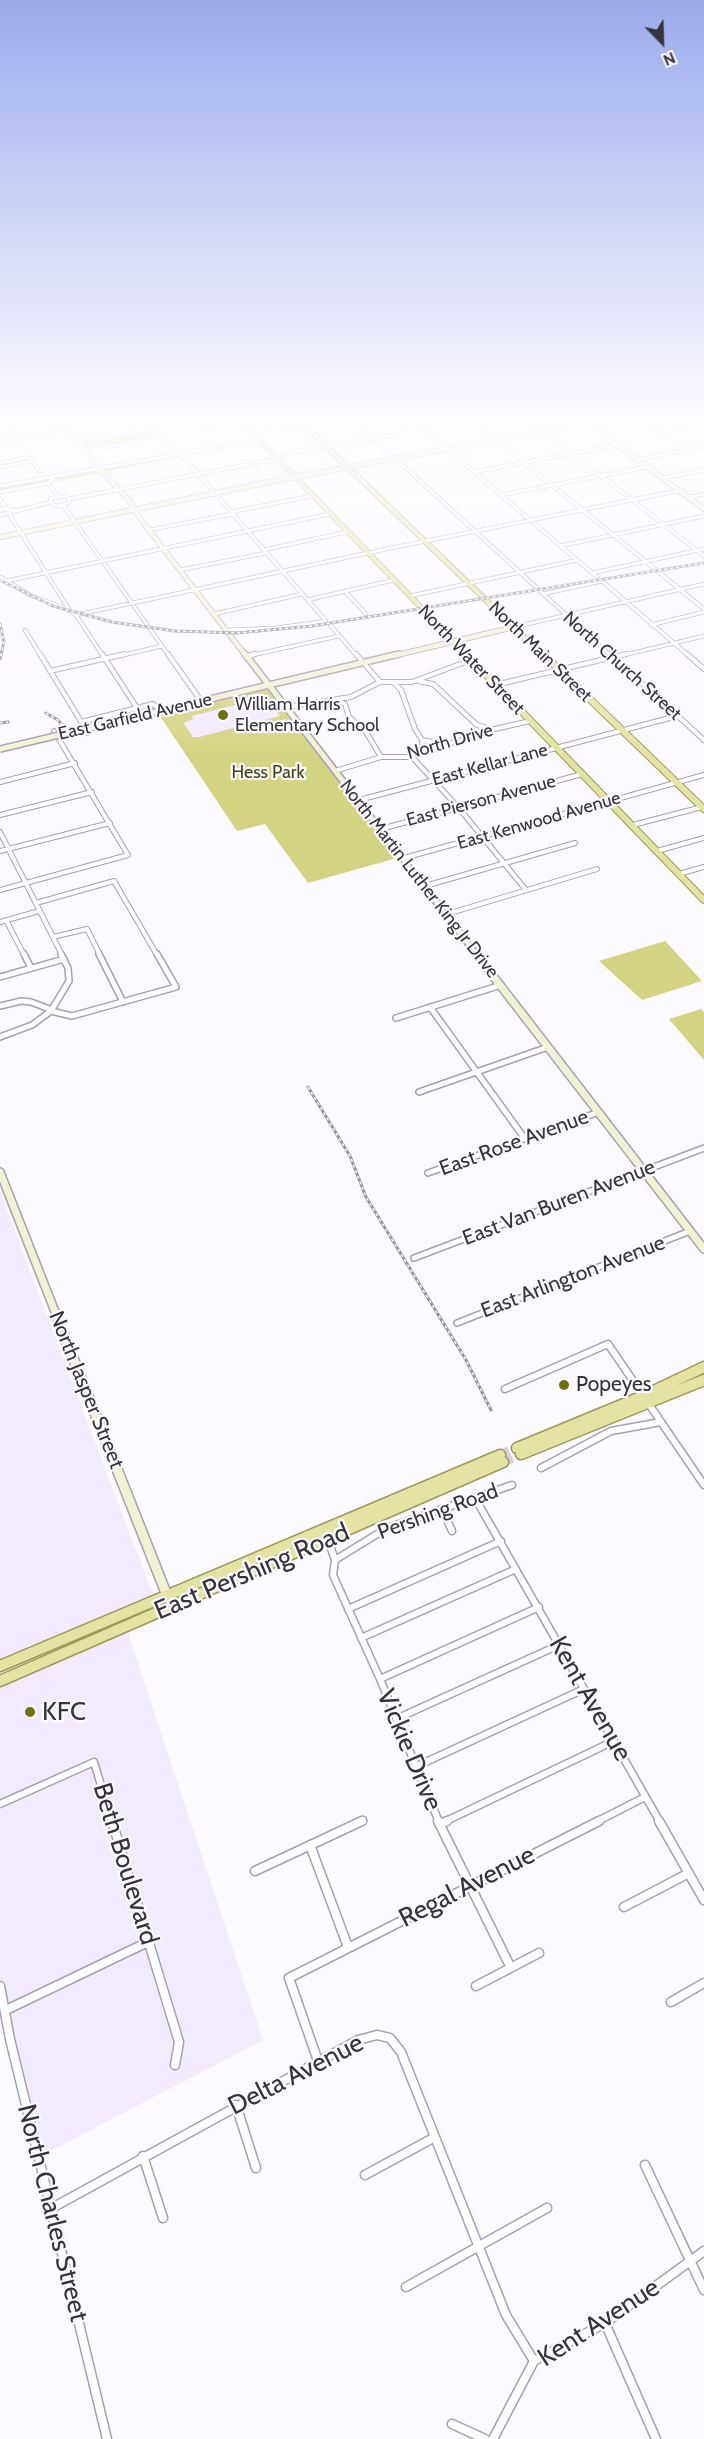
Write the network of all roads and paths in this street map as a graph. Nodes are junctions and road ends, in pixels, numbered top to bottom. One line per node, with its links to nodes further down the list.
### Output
1 (22, 534): 28 (street)
2 (83, 534): 24 (street)
3 (151, 534): 17 (street, North Martin Luther King Jr Drive)
4 (233, 534): 17 (street)
5 (249, 534): 20 (street)
6 (339, 534): 20 (street)
7 (349, 534): 21 (main road, North Water Street)
8 (418, 534): 15 (main road, North Main Street)
9 (460, 534): 15 (street)
10 (477, 534): 29 (street, North Church Street)
11 (546, 534): 16 (street)
12 (619, 534): 14 (street)
13 (676, 534): 19 (street)
14 (614, 535): 16 (street); 25 (street)
15 (425, 541): 21 (street); 35 (main road, North Main Street)
16 (560, 546): 23 (street)
17 (163, 548): 24 (street); 26 (street, North Martin Luther King Jr Drive)
18 (704, 549): 19 (street)
19 (697, 550): 22 (street); 25 (street)
20 (264, 551): 26 (street); 27 (street)
21 (368, 553): 27 (street); 33 (main road, North Water Street)
22 (704, 556)
23 (577, 560): 29 (street); 30 (street)
24 (103, 561): 28 (street); 45 (street)
25 (646, 562): 30 (street); 38 (street)
26 (180, 570): 37 (street, North Martin Luther King Jr Drive)
27 (283, 571): 37 (street); 41 (street)
28 (47, 572): 34 (street); 46 (street)
29 (520, 573): 35 (street); 40 (street, North Church Street)
30 (592, 573): 32 (street)
31 (0, 577): 34 (street)
32 (597, 578)
33 (394, 580): 39 (street); 42 (main road, North Water Street)
34 (6, 581): 46 (street)
35 (469, 584): 42 (street); 55 (main road, North Main Street)
36 (704, 584): 38 (street)
37 (195, 590): 45 (street); 48 (street, North Martin Luther King Jr Drive)
38 (680, 590): 44 (street); 47 (street)
39 (345, 591): 43 (street); 49 (street)
40 (540, 591): 44 (street); 51 (street, North Church Street)
41 (302, 594): 43 (street); 48 (street)
42 (410, 596): 60 (main road, North Water Street)
43 (307, 600): 52 (street)
44 (625, 602): 51 (street); 54 (street)
45 (132, 604): 50 (street); 62 (street)
46 (69, 610): 50 (street)
47 (704, 611): 54 (street)
48 (214, 614): 57 (street, North Martin Luther King Jr Drive)
49 (366, 614)
50 (76, 615): 65 (street)
51 (566, 615): 55 (street); 64 (street, North Church Street)
52 (326, 621): 57 (street)
53 (330, 625): 58 (street)
54 (651, 625): 61 (street)
55 (514, 627): 60 (street, East Garfield Avenue); 69 (main road, North Main Street)
56 (25, 630): 70 (street)
57 (226, 630): 63 (street, North Martin Luther King Jr Drive)
58 (339, 636): 63 (street); 67 (street)
59 (704, 636): 61 (street)
60 (451, 641): 66 (main road, North Water Street); 67 (street, East Garfield Avenue)
61 (673, 643): 64 (street); 68 (street)
62 (162, 646): 65 (street); 81 (street)
63 (247, 657): 76 (street, North Martin Luther King Jr Drive)
64 (613, 657): 69 (street); 86 (street, North Church Street)
65 (105, 658): 70 (street); 84 (street)
66 (471, 660): 71 (street); 77 (main road, North Water Street)
67 (363, 662): 74 (street); 76 (street, East Garfield Avenue)
68 (704, 669)
69 (558, 670): 77 (street); 91 (main road, North Main Street)
70 (50, 671): 88 (street)
71 (432, 676): 73 (street); 75 (street)
72 (392, 681): 73 (street); 74 (street); 78 (street)
73 (414, 681): 75 (street); 78 (street)
74 (380, 682): 79 (street)
75 (433, 684): 89 (street)
76 (269, 685): 81 (street, East Garfield Avenue); 83 (street, North Martin Luther King Jr Drive)
77 (495, 685): 87 (main road, North Water Street)
78 (401, 690): 95 (street)
79 (351, 697): 80 (street); 82 (street)
80 (336, 700): 82 (street); 83 (street)
81 (201, 701): 85 (street, East Garfield Avenue)
82 (345, 704): 101 (street)
83 (286, 707): 104 (street, North Martin Luther King Jr Drive)
84 (137, 708): 85 (street); 88 (street)
85 (162, 711): 99 (street, East Garfield Avenue, bridge)
86 (677, 716): 91 (street, East Kellar Lane); 96 (street, North Church Street)
87 (530, 721): 90 (street, North Drive); 98 (main road, North Water Street)
88 (81, 722): 93 (street)
89 (477, 725): 90 (street); 94 (street)
90 (492, 730): 94 (street, North Drive)
91 (621, 730): 98 (street, East Kellar Lane); 109 (main road, North Main Street)
92 (54, 731): 103 (street)
93 (88, 733)
94 (477, 733): 97 (street, North Drive)
95 (422, 740): 97 (street); 100 (street)
96 (704, 740)
97 (446, 744): 100 (street, North Drive)
98 (556, 746): 105 (main road, North Water Street); 107 (street, East Kellar Lane)
99 (0, 749)
100 (423, 751): 102 (street, North Drive)
101 (381, 757): 102 (street, North Drive); 104 (street, North Drive)
102 (412, 757): 107 (street)
103 (75, 763): 108 (street); 110 (street)
104 (335, 771): 111 (street, North Martin Luther King Jr Drive)
105 (582, 774): 112 (main road, North Water Street); 113 (street, East Pierson Avenue)
106 (704, 775): 109 (street, East Kenwood Avenue)
107 (434, 780): 111 (street, East Kellar Lane); 113 (street)
108 (0, 782)
109 (674, 783): 112 (street, East Kenwood Avenue); 114 (main road, North Main Street)
110 (92, 792): 115 (street); 116 (street)
111 (359, 800): 118 (street, North Martin Luther King Jr Drive)
112 (609, 800): 117 (main road, North Water Street); 120 (street, East Kenwood Avenue)
113 (458, 807): 118 (street, East Pierson Avenue); 120 (street)
114 (703, 808): 117 (street)
115 (0, 815)
116 (110, 823): 123 (street); 126 (street)
117 (633, 825): 125 (main road, North Water Street)
118 (381, 829): 127 (street, North Martin Luther King Jr Drive)
119 (0, 832): 123 (street)
120 (483, 837): 127 (street, East Kenwood Avenue); 128 (street)
121 (704, 838): 125 (street)
122 (574, 843): 128 (street)
123 (9, 849): 124 (street); 132 (street)
124 (0, 851)
125 (657, 851): 131 (main road, North Water Street)
126 (129, 855): 132 (street)
127 (404, 858): 133 (street, North Martin Luther King Jr Drive)
128 (504, 863): 133 (street); 135 (street)
129 (704, 867): 131 (street)
130 (597, 869): 135 (street)
131 (679, 874): 136 (main road, North Water Street)
132 (26, 883): 134 (street); 137 (street)
133 (425, 886): 139 (street, North Martin Luther King Jr Drive)
134 (0, 890)
135 (526, 890): 139 (street)
136 (704, 900)
137 (36, 903): 138 (street); 147 (street)
138 (39, 911): 140 (street); 142 (street)
139 (447, 914): 146 (street, North Martin Luther King Jr Drive)
140 (6, 920): 141 (street); 144 (street)
141 (0, 922)
142 (53, 937): 143 (street); 147 (street)
143 (64, 959): 144 (street); 150 (street)
144 (31, 968): 145 (street)
145 (0, 977)
146 (501, 985): 149 (street); 153 (street, North Martin Luther King Jr Drive)
147 (123, 1002): 150 (street)
148 (0, 1006): 150 (street)
149 (430, 1007): 151 (street); 154 (street)
150 (52, 1011): 152 (street)
151 (396, 1018)
152 (0, 1037)
153 (548, 1047): 154 (street); 156 (street, North Martin Luther King Jr Drive)
154 (476, 1072): 155 (street); 157 (street)
155 (419, 1092)
156 (600, 1112): 157 (street, East Rose Avenue); 159 (street, North Martin Luther King Jr Drive)
157 (525, 1139): 161 (street, East Rose Avenue)
158 (704, 1148): 159 (street, East Van Buren Avenue)
159 (643, 1171): 162 (street, North Martin Luther King Jr Drive); 164 (street, East Van Buren Avenue)
160 (0, 1172): 183 (street, North Jasper Street)
161 (428, 1173)
162 (690, 1231): 163 (street, North Martin Luther King Jr Drive); 165 (street, East Arlington Avenue)
163 (704, 1249)
164 (414, 1258)
165 (457, 1323)
166 (704, 1367): 169 (main road)
167 (704, 1380): 169 (main road)
168 (505, 1389): 169 (street)
169 (646, 1400): 170 (street); 171 (main road)
170 (661, 1422): 173 (street); 175 (street)
171 (519, 1451)
172 (502, 1459): 179 (main road, East Pershing Road)
173 (541, 1468)
174 (512, 1485): 176 (street, Pershing Road)
175 (704, 1485)
176 (475, 1498): 177 (street, Pershing Road); 180 (street, Kent Avenue)
177 (442, 1509): 178 (street); 181 (street, Pershing Road)
178 (452, 1531)
179 (326, 1535): 181 (street, Vickie Drive); 183 (main road, East Pershing Road); 184 (main road, East Pershing Road)
180 (501, 1541): 182 (street, Kent Avenue); 186 (street)
181 (335, 1560): 186 (street, Vickie Drive)
182 (516, 1569): 185 (street, Kent Avenue); 187 (street)
183 (167, 1596): 184 (street, North Jasper Street); 189 (main road, East Pershing Road)
184 (172, 1607): 191 (main road, East Pershing Road)
185 (538, 1607): 188 (street, Kent Avenue); 190 (street)
186 (348, 1609): 187 (street, Vickie Drive)
187 (362, 1638): 190 (street, Vickie Drive)
188 (559, 1646): 192 (street, Kent Avenue); 193 (street)
189 (0, 1666)
190 (380, 1679): 193 (street, Vickie Drive)
191 (0, 1681)
192 (585, 1689): 194 (street, Kent Avenue); 195 (street)
193 (396, 1719): 195 (street, Vickie Drive)
194 (614, 1741): 196 (street, Kent Avenue); 199 (street)
195 (415, 1767): 199 (street, Vickie Drive)
196 (645, 1797): 202 (street, Kent Avenue); 203 (street, Regal Avenue)
197 (0, 1804): 206 (street, Beth Boulevard)
198 (363, 1820): 200 (street)
199 (440, 1824): 203 (street, Vickie Drive)
200 (310, 1845): 201 (street); 207 (street)
201 (255, 1870)
202 (689, 1874): 204 (street, Kent Avenue); 205 (street)
203 (470, 1886): 207 (street, Regal Avenue); 209 (street, Vickie Drive)
204 (704, 1900)
205 (624, 1907)
206 (150, 1941): 214 (street); 216 (street, Beth Boulevard)
207 (348, 1947): 215 (street, Regal Avenue)
208 (539, 1953): 209 (street)
209 (510, 1966): 212 (street)
210 (704, 1983): 213 (street)
211 (0, 1986): 214 (street, North Charles Street)
212 (476, 1986)
213 (671, 2002)
214 (6, 2010): 223 (street, North Charles Street)
215 (318, 2061): 217 (street, Delta Avenue); 218 (street, Delta Avenue)
216 (175, 2065)
217 (236, 2105): 219 (street, Delta Avenue); 221 (street)
218 (435, 2137): 222 (street); 226 (street, Delta Avenue)
219 (143, 2156): 223 (street, Delta Avenue); 225 (street)
220 (645, 2165): 228 (street)
221 (256, 2168)
222 (365, 2175)
223 (52, 2208): 234 (street, North Charles Street)
224 (547, 2208): 226 (street)
225 (163, 2218)
226 (478, 2248): 229 (street); 232 (street, Delta Avenue)
227 (704, 2251): 228 (street, Kent Avenue)
228 (691, 2262): 230 (street); 231 (street, Kent Avenue)
229 (406, 2287)
230 (704, 2290)
231 (605, 2323): 232 (street, Kent Avenue); 237 (street)
232 (534, 2361): 236 (street, Kent Avenue)
233 (452, 2424): 235 (street)
234 (107, 2439)
235 (485, 2439)
236 (493, 2439)
237 (656, 2439)

